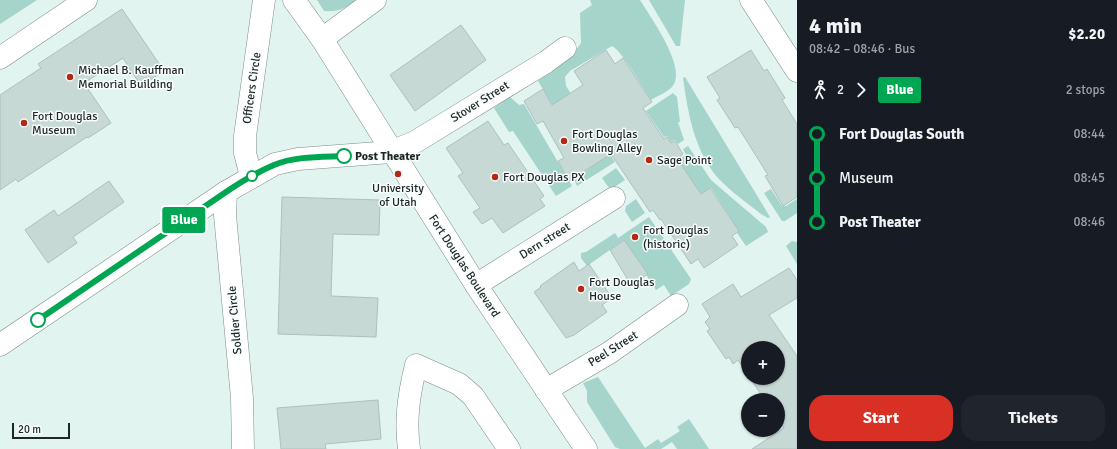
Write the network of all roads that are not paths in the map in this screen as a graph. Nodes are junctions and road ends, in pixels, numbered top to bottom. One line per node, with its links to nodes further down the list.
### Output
1 (86, 0): 8 (street)
2 (264, 0): 11 (street, Officers Circle)
3 (294, 0): 6 (street, Fort Douglas Boulevard)
4 (375, 0): 6 (street)
5 (751, 0): 9 (street)
6 (322, 39): 10 (street, Fort Douglas Boulevard)
7 (565, 48): 10 (street, Stover Street)
8 (0, 58)
9 (797, 71)
10 (391, 152): 11 (street, Stover Street); 14 (street, Fort Douglas Boulevard)
11 (252, 176): 12 (street, Stover Street)
12 (226, 192): 16 (street, Stover Street); 18 (street, Soldier Circle)
13 (614, 198): 14 (street, Dern street)
14 (476, 285): 17 (street, Fort Douglas Boulevard)
15 (677, 305): 17 (street, Peel Street)
16 (0, 345)
17 (546, 390): 21 (street, Fort Douglas Boulevard)
18 (243, 449)
19 (409, 449): 20 (street)
20 (509, 449)
21 (586, 449)

